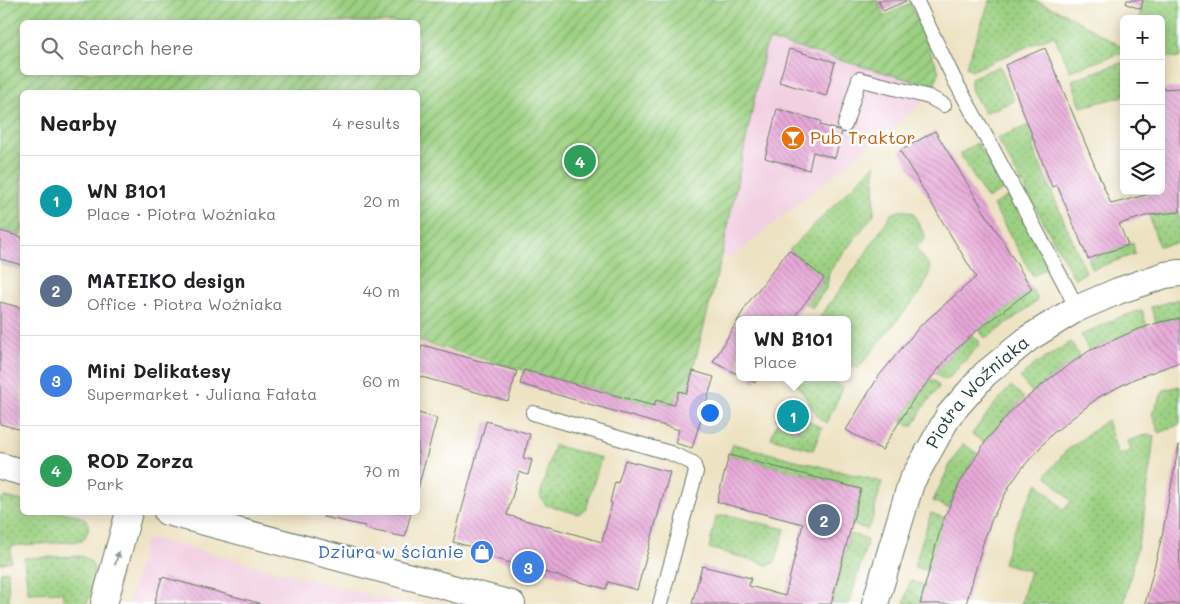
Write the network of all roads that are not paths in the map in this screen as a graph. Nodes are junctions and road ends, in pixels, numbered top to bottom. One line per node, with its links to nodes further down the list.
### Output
1 (916, 0): 5 (lane)
2 (944, 105): 3 (lane)
3 (845, 125)
4 (1180, 273): 5 (street, Piotra Woźniaka)
5 (1076, 309): 14 (street, Piotra Woźniaka)
6 (533, 413): 13 (lane)
7 (0, 466): 8 (street)
8 (20, 471)
9 (128, 515): 12 (street, one-way to 9)
10 (178, 515): 11 (street)
11 (498, 602)
12 (104, 604)
13 (660, 604)
14 (875, 604)

